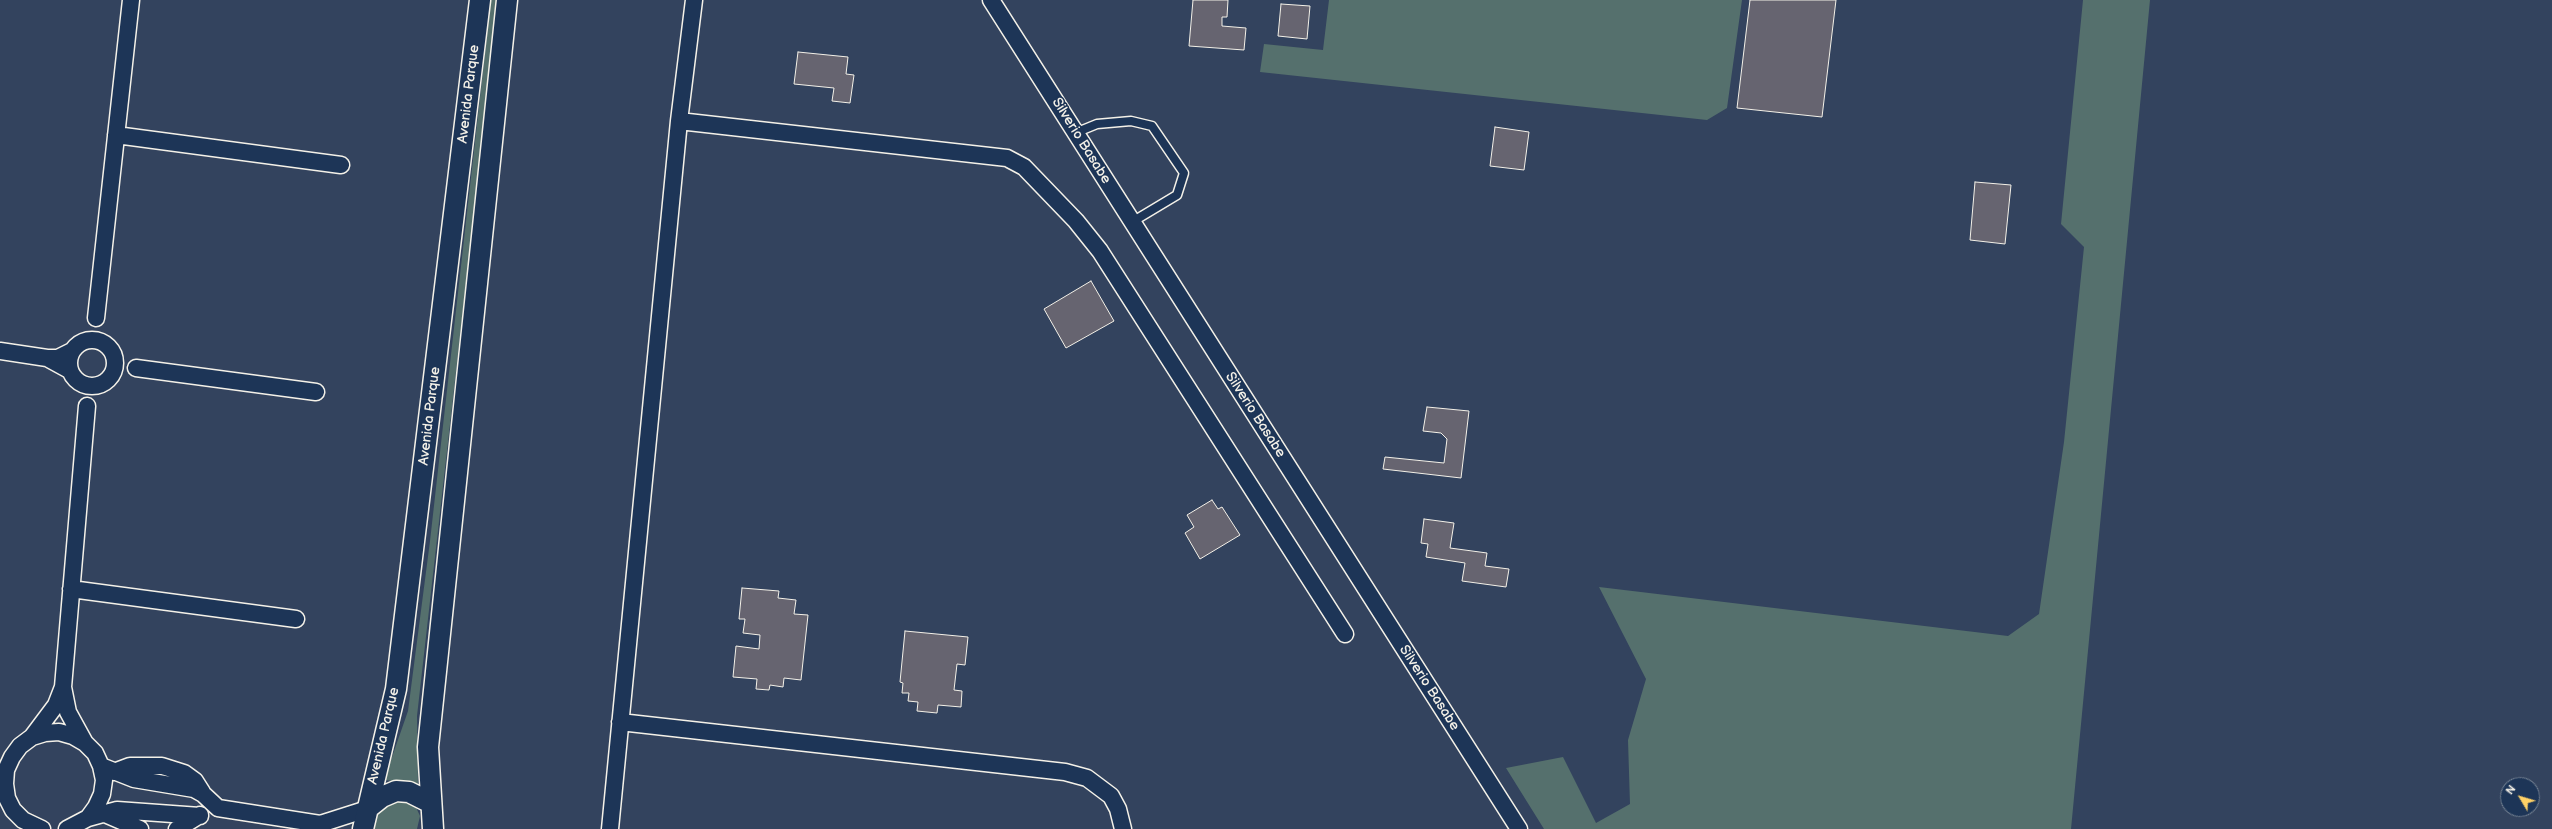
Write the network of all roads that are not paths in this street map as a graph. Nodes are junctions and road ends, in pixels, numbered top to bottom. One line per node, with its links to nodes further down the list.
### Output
1 (131, 0): 8 (street)
2 (480, 0): 31 (street, Avenida Parque)
3 (507, 0): 29 (street, Avenida Parque)
4 (694, 0): 6 (street)
5 (991, 0): 7 (street, Silverio Basabe)
6 (679, 121): 23 (street); 25 (street)
7 (1075, 133): 10 (street, Silverio Basabe); 10 (lane)
8 (116, 135): 9 (street); 11 (street)
9 (341, 165)
10 (1132, 222): 44 (street, Silverio Basabe)
11 (96, 318): 12 (street); 13 (street)
12 (76, 346): 13 (street); 15 (street); 17 (street)
13 (110, 350): 16 (street); 18 (street)
14 (0, 352): 15 (street)
15 (47, 358): 17 (street)
16 (136, 368): 18 (street); 19 (street)
17 (73, 376): 18 (street); 20 (street)
18 (107, 379): 20 (street)
19 (316, 392)
20 (86, 406): 21 (street)
21 (71, 589): 22 (street); 24 (street)
22 (296, 619)
23 (1345, 634)
24 (63, 687): 26 (street); 27 (street)
25 (620, 722): 42 (street); 43 (street)
26 (32, 737): 27 (street); 34 (street)
27 (85, 743): 28 (street)
28 (108, 769): 30 (street); 35 (street)
29 (431, 803): 31 (street); 41 (street, Avenida Parque)
30 (218, 808): 33 (street); 36 (street)
31 (367, 809): 36 (street); 40 (street, Avenida Parque)
32 (104, 813): 33 (street); 35 (street); 38 (street)
33 (200, 816): 39 (street)
34 (25, 825): 37 (street)
35 (76, 825)
36 (324, 826)
37 (42, 829)
38 (140, 829)
39 (177, 829)
40 (363, 829)
41 (433, 829)
42 (610, 829)
43 (1123, 829)
44 (1519, 829)

